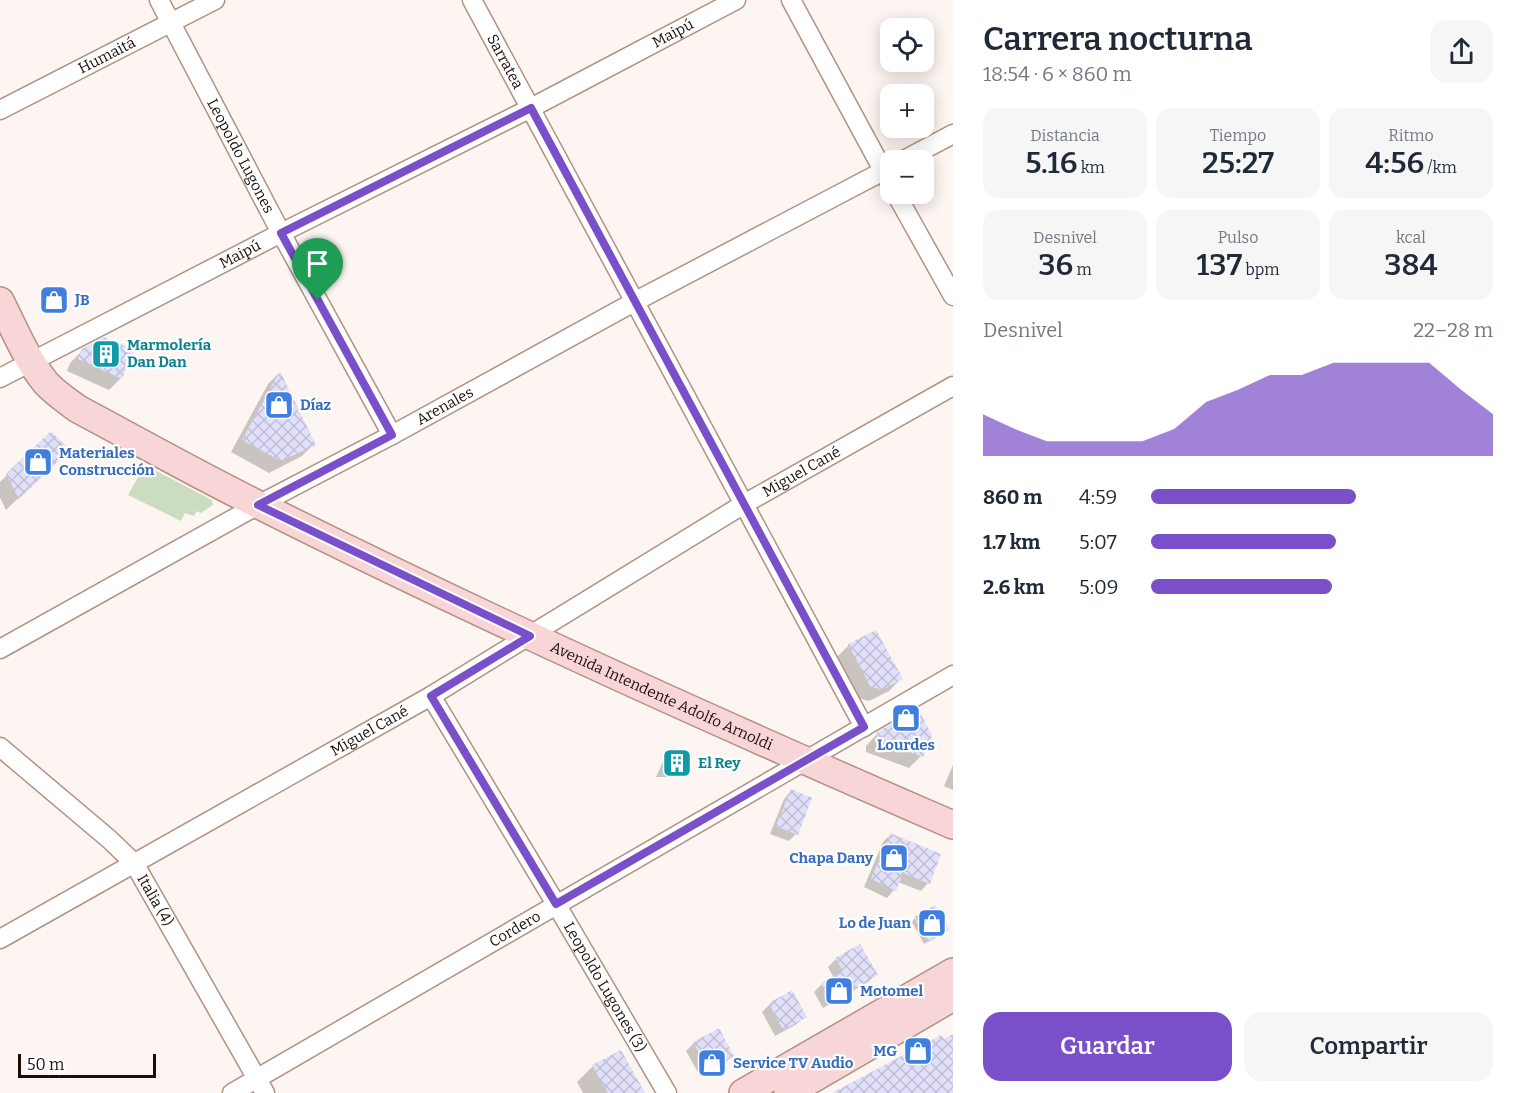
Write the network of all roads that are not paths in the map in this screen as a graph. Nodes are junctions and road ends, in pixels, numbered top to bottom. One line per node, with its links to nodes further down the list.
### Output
1 (159, 0): 6 (street, Leopoldo Lugones)
2 (215, 0): 6 (street, Humaitá)
3 (472, 0): 7 (street, Sarratea)
4 (735, 0): 7 (street, Maipú)
5 (790, 0): 11 (street)
6 (171, 23): 8 (street, Humaitá); 14 (street, Leopoldo Lugones)
7 (531, 108): 14 (street, Maipú); 17 (street, Sarratea)
8 (0, 110)
9 (953, 134): 10 (street)
10 (923, 150)
11 (880, 160)
12 (880, 178): 17 (street, Arenales)
13 (902, 204): 15 (street)
14 (281, 233): 18 (street, Maipú); 21 (street, Leopoldo Lugones)
15 (953, 296)
16 (0, 301): 18 (main road, Avenida Intendente Adolfo Arnoldi)
17 (634, 302): 21 (street, Arenales); 22 (street, Sarratea)
18 (31, 361): 19 (street, Maipú); 23 (main road, Avenida Intendente Adolfo Arnoldi)
19 (0, 378)
20 (953, 386): 22 (street, Miguel Cané)
21 (392, 435): 23 (street, Arenales)
22 (744, 504): 24 (street, Miguel Cané); 28 (street, Sarratea)
23 (258, 505): 24 (main road, Avenida Intendente Adolfo Arnoldi); 25 (street, Arenales)
24 (530, 636): 27 (street, Miguel Cané); 30 (main road, Avenida Intendente Adolfo Arnoldi)
25 (0, 649)
26 (953, 675): 28 (street, Cordero)
27 (431, 696): 32 (street, Miguel Cané); 33 (street, Leopoldo Lugones (3))
28 (864, 727): 30 (street, Cordero)
29 (0, 747): 32 (street, Italia (4))
30 (804, 761): 31 (main road, Avenida Intendente Adolfo Arnoldi); 33 (street, Cordero)
31 (953, 825)
32 (134, 863): 34 (street, Miguel Cané); 37 (street, Italia (4))
33 (556, 904): 37 (street, Cordero); 39 (street, Leopoldo Lugones (3))
34 (0, 939)
35 (953, 972): 40 (main road)
36 (953, 997): 41 (main road)
37 (261, 1086): 38 (street, Cordero)
38 (232, 1093)
39 (667, 1093)
40 (742, 1093)
41 (788, 1093)

